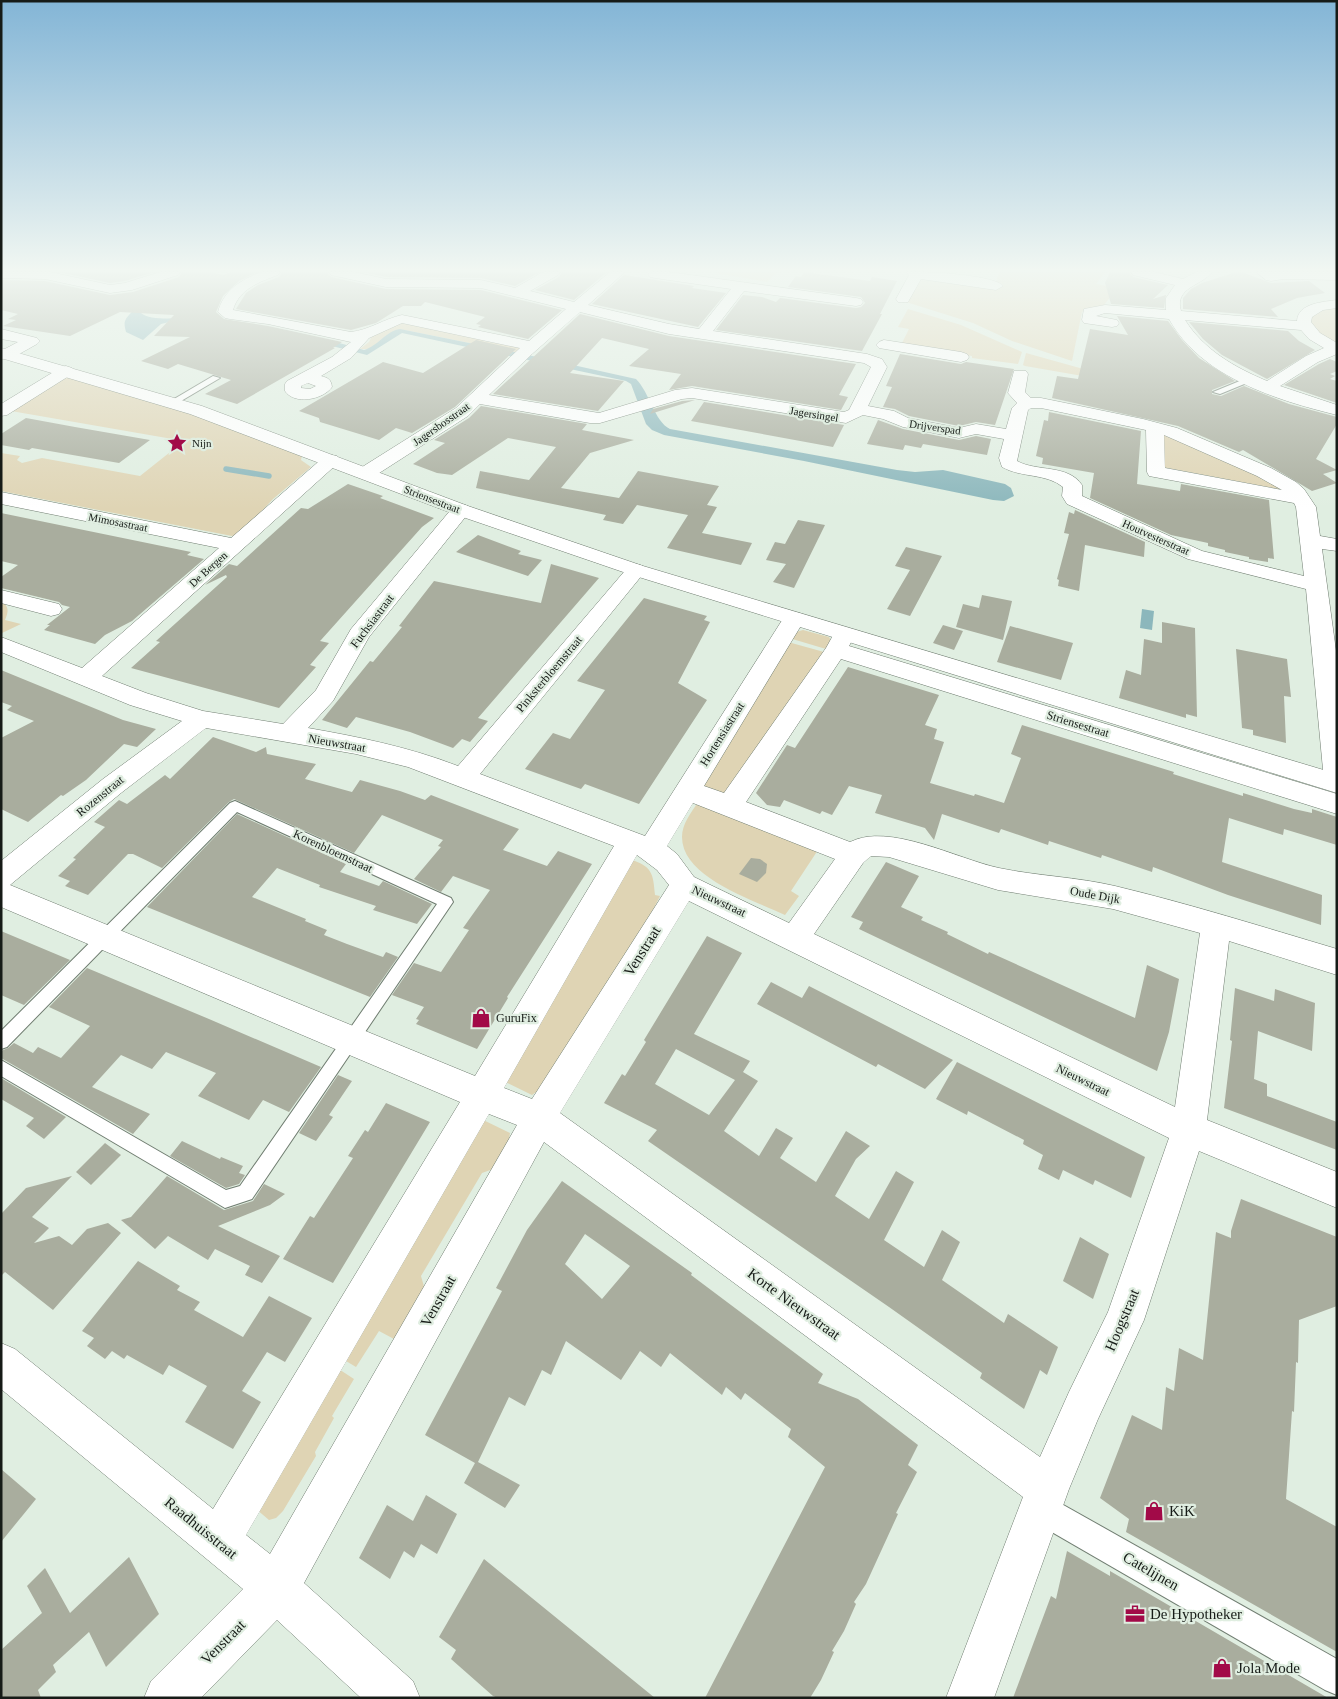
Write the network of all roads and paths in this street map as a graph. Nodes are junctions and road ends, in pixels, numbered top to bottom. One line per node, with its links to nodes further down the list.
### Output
1 (346, 351): 16 (street)
2 (518, 351): 8 (street)
3 (816, 351): 12 (street)
4 (881, 351): 12 (street)
5 (938, 351): 9 (street)
6 (1204, 351): 15 (street)
7 (1331, 351): 11 (street)
8 (524, 353): 20 (street, Jagersbosstraat)
9 (962, 357)
10 (7, 358): 13 (street, Striensestraat)
11 (1312, 359): 15 (street); 18 (street)
12 (876, 362): 23 (street, Jagersingel)
13 (66, 370): 21 (street, Striensestraat); 25 (street)
14 (1020, 374): 22 (street)
15 (1243, 376): 18 (street); 19 (lane)
16 (306, 377)
17 (216, 378): 21 (lane)
18 (1268, 388): 24 (street)
19 (1217, 392)
20 (477, 398): 23 (street, Jagersingel); 29 (street, Jagersbosstraat)
21 (173, 402): 28 (street, Striensestraat)
22 (1027, 403): 26 (street); 27 (street)
23 (858, 409): 27 (street, Drijverspad)
24 (1337, 410)
25 (1, 411)
26 (1155, 428): 31 (street); 31 (street)
27 (1013, 435): 37 (street, Houtvesterstraat)
28 (331, 460): 29 (street, Striensestraat); 34 (street, De Bergen)
29 (366, 474): 32 (street, Striensestraat)
30 (1, 498): 34 (street, Mimosastraat)
31 (1302, 499): 33 (street)
32 (461, 510): 36 (street, Striensestraat); 46 (street, Fuchsiastraat)
33 (1311, 541): 35 (street); 37 (street)
34 (235, 545): 44 (street, De Bergen)
35 (1337, 545)
36 (636, 570): 40 (street, Striensestraat); 47 (street, Pinksterbloemstraat)
37 (1317, 585): 43 (street)
38 (1, 596): 39 (street)
39 (51, 609)
40 (794, 619): 41 (street, Striensestraat); 49 (street, Hortensiastraat)
41 (840, 642): 48 (street, Striensestraat); 50 (street, Striensestraat); 51 (street)
42 (1, 644): 44 (street, Nieuwstraat)
43 (1330, 646): 48 (street)
44 (86, 678): 45 (street, Nieuwstraat)
45 (202, 719): 46 (street, Nieuwstraat); 54 (street, Rozenstraat)
46 (288, 734): 47 (street, Nieuwstraat)
47 (462, 778): 52 (street, Nieuwstraat)
48 (1337, 782)
49 (688, 790): 51 (street); 52 (street, Hortensiastraat)
50 (1337, 804)
51 (729, 806): 53 (street)
52 (641, 846): 55 (street, Nieuwstraat); 64 (street)
53 (853, 855): 57 (street, Oude Dijk); 59 (street)
54 (1, 877)
55 (684, 885): 59 (street, Nieuwstraat); 65 (street, Venstraat)
56 (1, 894): 58 (street)
57 (1216, 925): 60 (street, Oude Dijk); 66 (street, Hoogstraat)
58 (104, 938): 61 (lane, Korenbloemstraat); 62 (street); 62 (lane, Korenbloemstraat)
59 (795, 938): 66 (street, Nieuwstraat)
60 (1337, 962)
61 (1, 1042)
62 (351, 1042): 63 (lane, Korenbloemstraat); 64 (street)
63 (1, 1067)
64 (481, 1095): 65 (street); 70 (street)
65 (541, 1119): 69 (street, Korte Nieuwstraat); 71 (street, Venstraat)
66 (1189, 1130): 67 (street, Nieuwstraat); 69 (street, Hoogstraat)
67 (1337, 1190)
68 (1, 1363): 70 (street, Raadhuisstraat)
69 (1045, 1499): 72 (street, Catelijnen); 73 (street, Hoogstraat)
70 (218, 1542): 71 (street, Raadhuisstraat)
71 (276, 1588): 74 (street, Venstraat); 75 (street, Raadhuisstraat)
72 (1337, 1678)
73 (975, 1695)
74 (168, 1698)
75 (396, 1698)

